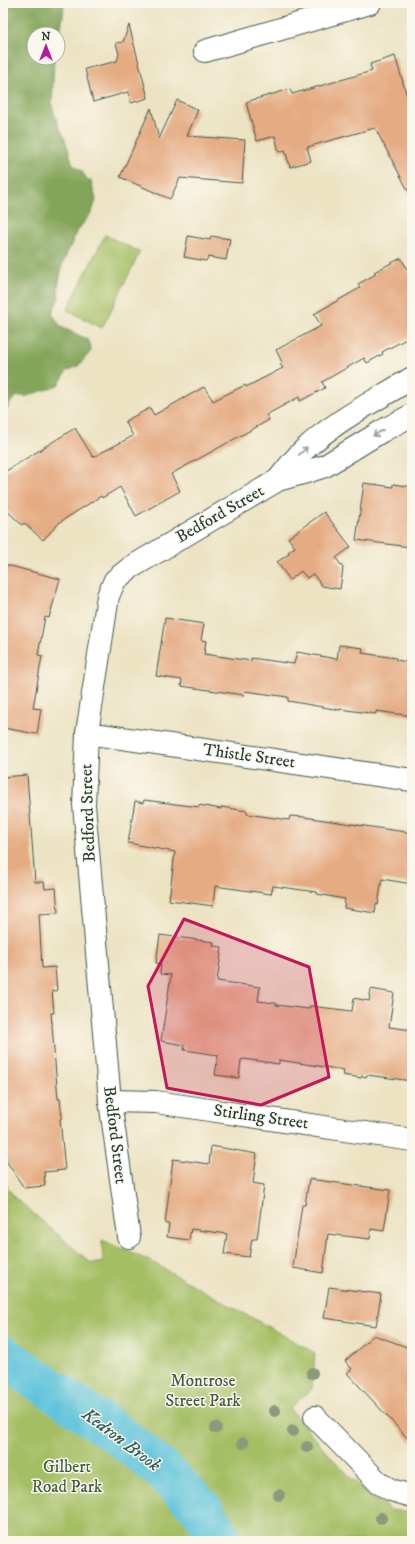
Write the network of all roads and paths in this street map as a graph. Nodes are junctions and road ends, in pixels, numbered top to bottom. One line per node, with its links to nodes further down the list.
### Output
1 (370, 3): 2 (street)
2 (205, 51)
3 (412, 378): 5 (street, Bedford Street, one-way to 3)
4 (409, 419): 5 (street, Bedford Street, one-way to 5)
5 (278, 480): 6 (street, Bedford Street)
6 (87, 733): 7 (street, Thistle Street); 8 (street, Bedford Street)
7 (412, 780)
8 (110, 1101): 9 (street, Stirling Street); 10 (street, Bedford Street)
9 (412, 1140)
10 (129, 1237)
11 (315, 1417): 12 (street)
12 (412, 1496)

